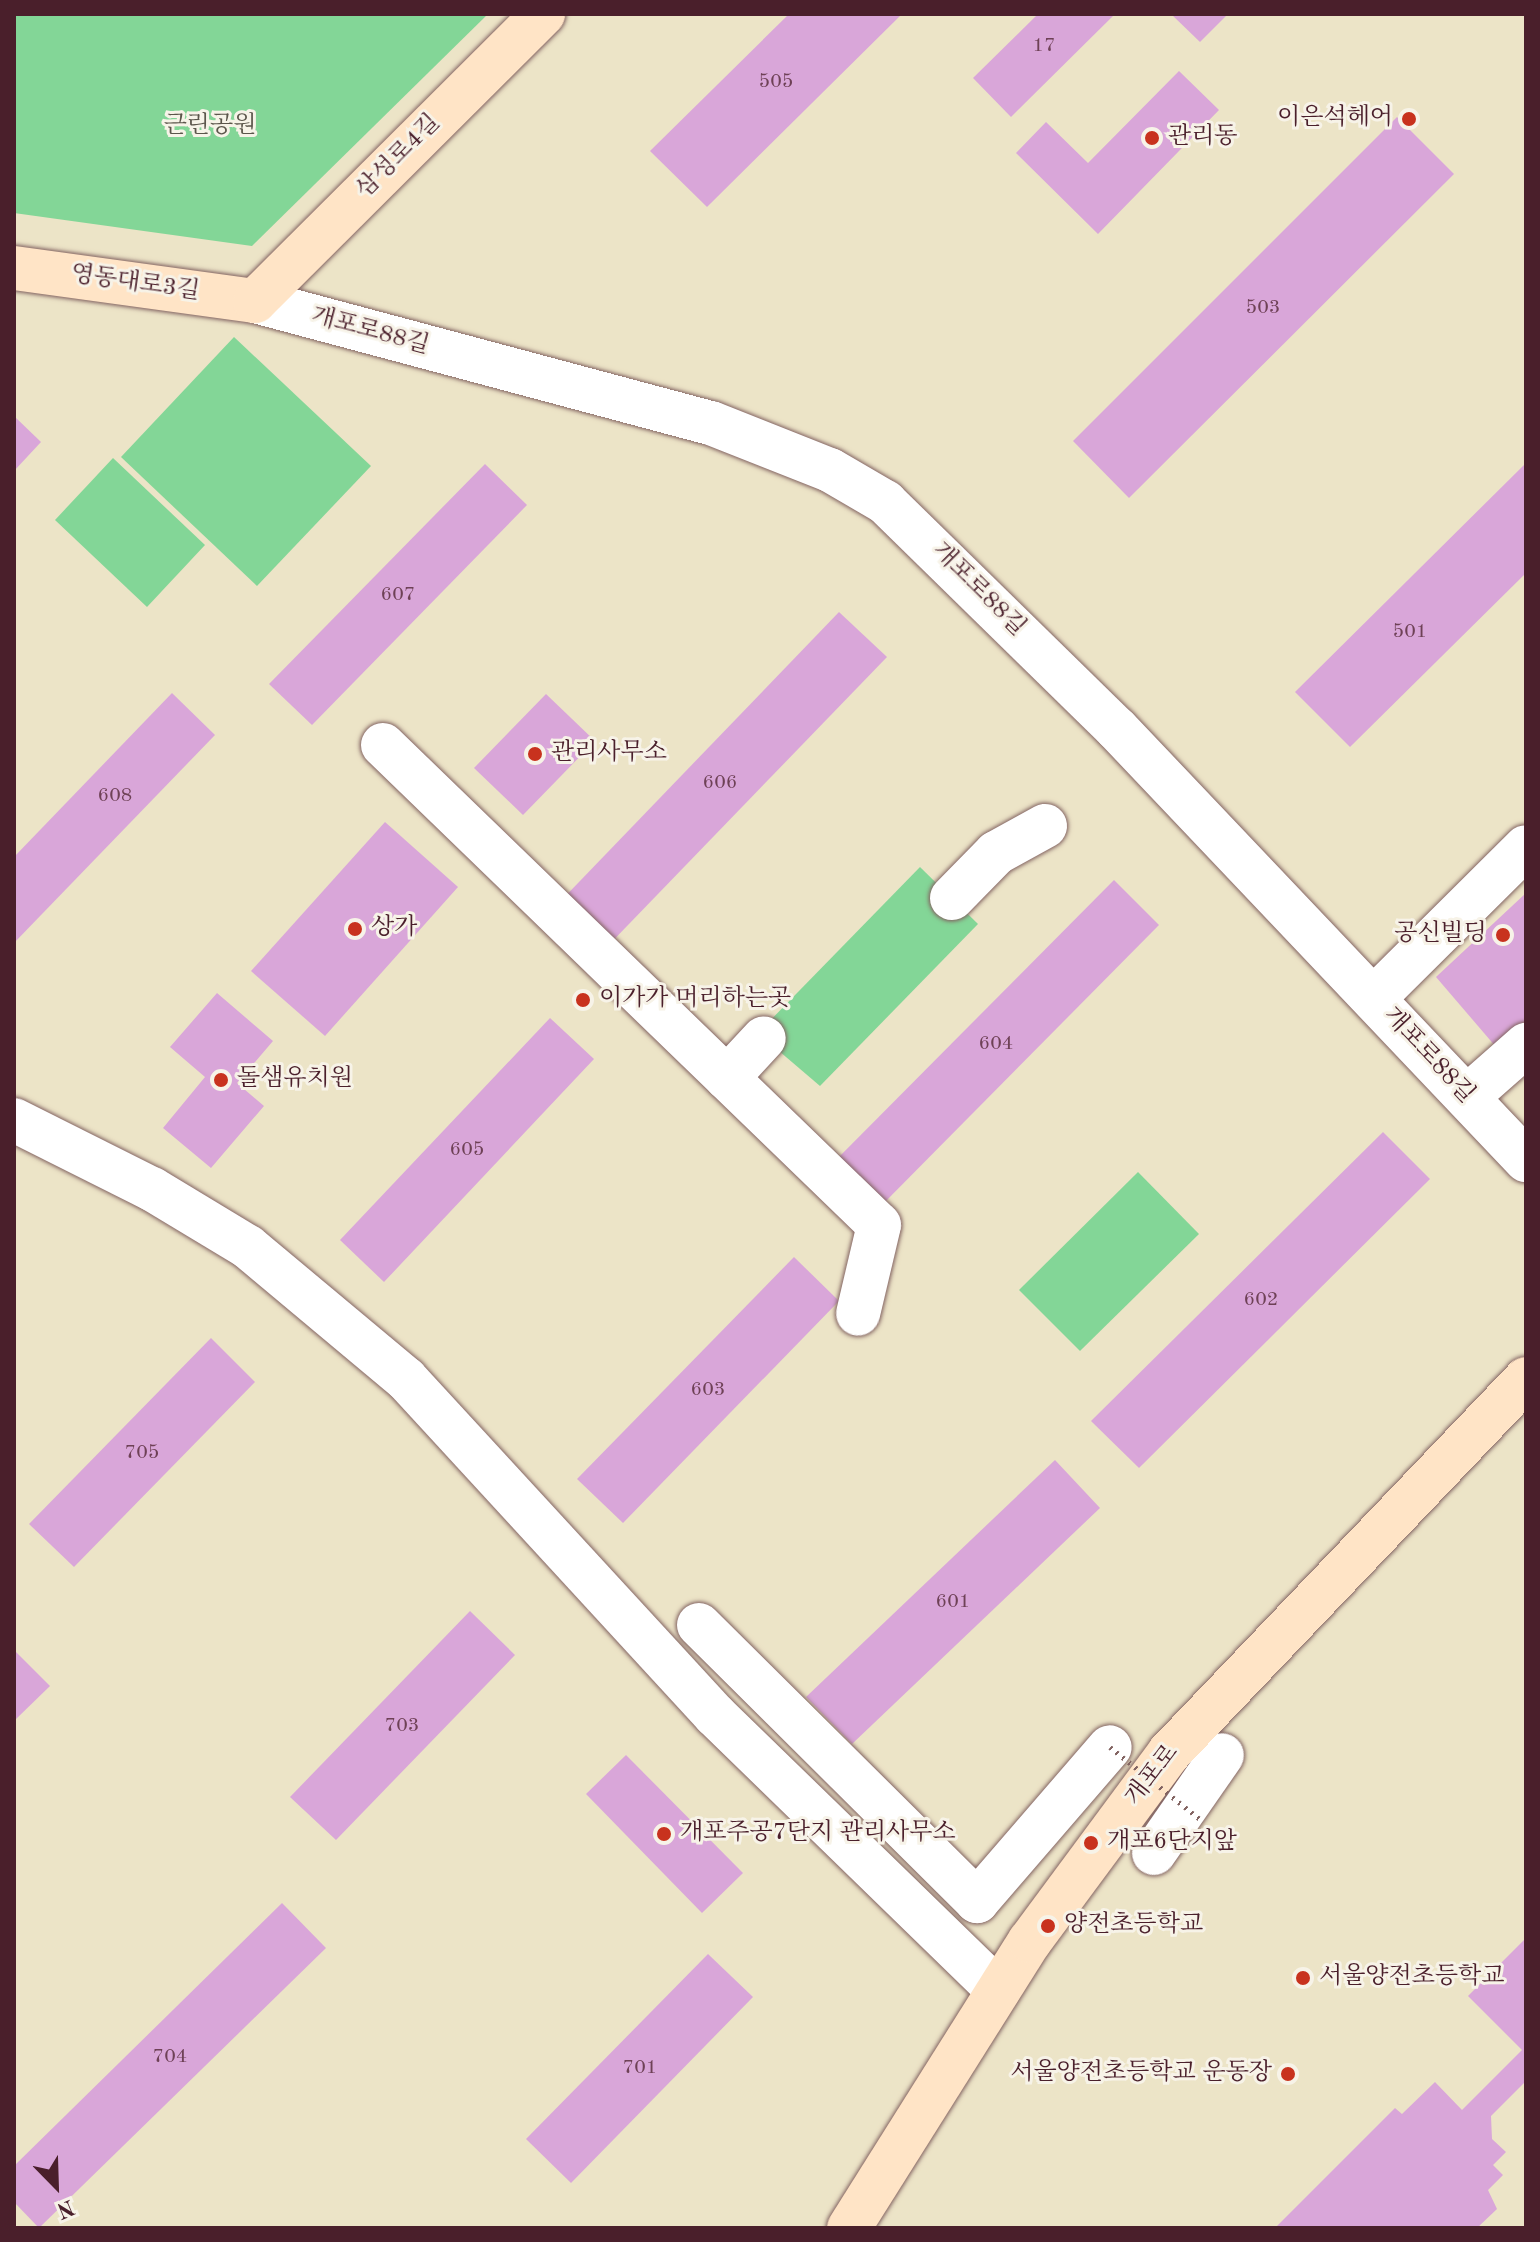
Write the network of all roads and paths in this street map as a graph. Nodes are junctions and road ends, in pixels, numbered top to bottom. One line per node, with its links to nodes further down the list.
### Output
1 (543, 14): 3 (street, 삼성로4길)
2 (14, 268): 3 (street, 영동대로3길)
3 (255, 301): 8 (street, 개포로88길)
4 (383, 745): 11 (street)
5 (1045, 826): 7 (street)
6 (1526, 847): 8 (street)
7 (952, 898)
8 (1374, 998): 12 (street, 개포로88길)
9 (764, 1038): 11 (street)
10 (1526, 1045): 12 (street)
11 (727, 1078): 15 (street)
12 (1467, 1097): 14 (street, 개포로88길)
13 (14, 1120): 22 (street)
14 (1526, 1160)
15 (858, 1314)
16 (1526, 1379): 22 (street, 개포로)
17 (699, 1625): 18 (street)
18 (1110, 1747): 20 (path, bridge)
19 (1222, 1755): 20 (street)
20 (1192, 1813): 21 (street)
21 (1154, 1853)
22 (998, 1990): 23 (street, 개포로)
23 (849, 2228)

